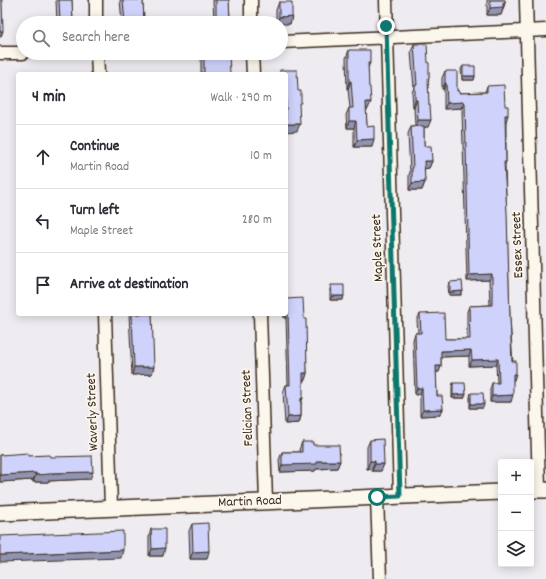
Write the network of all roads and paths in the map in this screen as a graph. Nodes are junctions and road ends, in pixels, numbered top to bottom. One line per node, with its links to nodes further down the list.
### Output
1 (96, 0): 5 (street)
2 (250, 0): 6 (street)
3 (386, 0): 9 (street, Maple Street)
4 (526, 0): 7 (street, Essex Street)
5 (96, 16)
6 (251, 16)
7 (527, 30): 8 (street); 9 (street); 19 (street, Essex Street)
8 (546, 30)
9 (387, 37): 10 (street); 21 (street, Maple Street)
10 (288, 42)
11 (16, 53): 12 (street)
12 (0, 54)
13 (97, 60): 15 (street)
14 (252, 60): 16 (street)
15 (98, 72)
16 (253, 72)
17 (105, 316): 24 (street, Waverly Street)
18 (260, 316): 23 (street, Felician Street)
19 (539, 490)
20 (498, 492): 21 (street, Martin Road)
21 (400, 496): 22 (street, Martin Road)
22 (377, 497): 23 (street, Martin Road); 26 (street)
23 (266, 502): 24 (street, Martin Road)
24 (111, 508): 25 (street, Martin Road)
25 (0, 513)
26 (380, 579)

